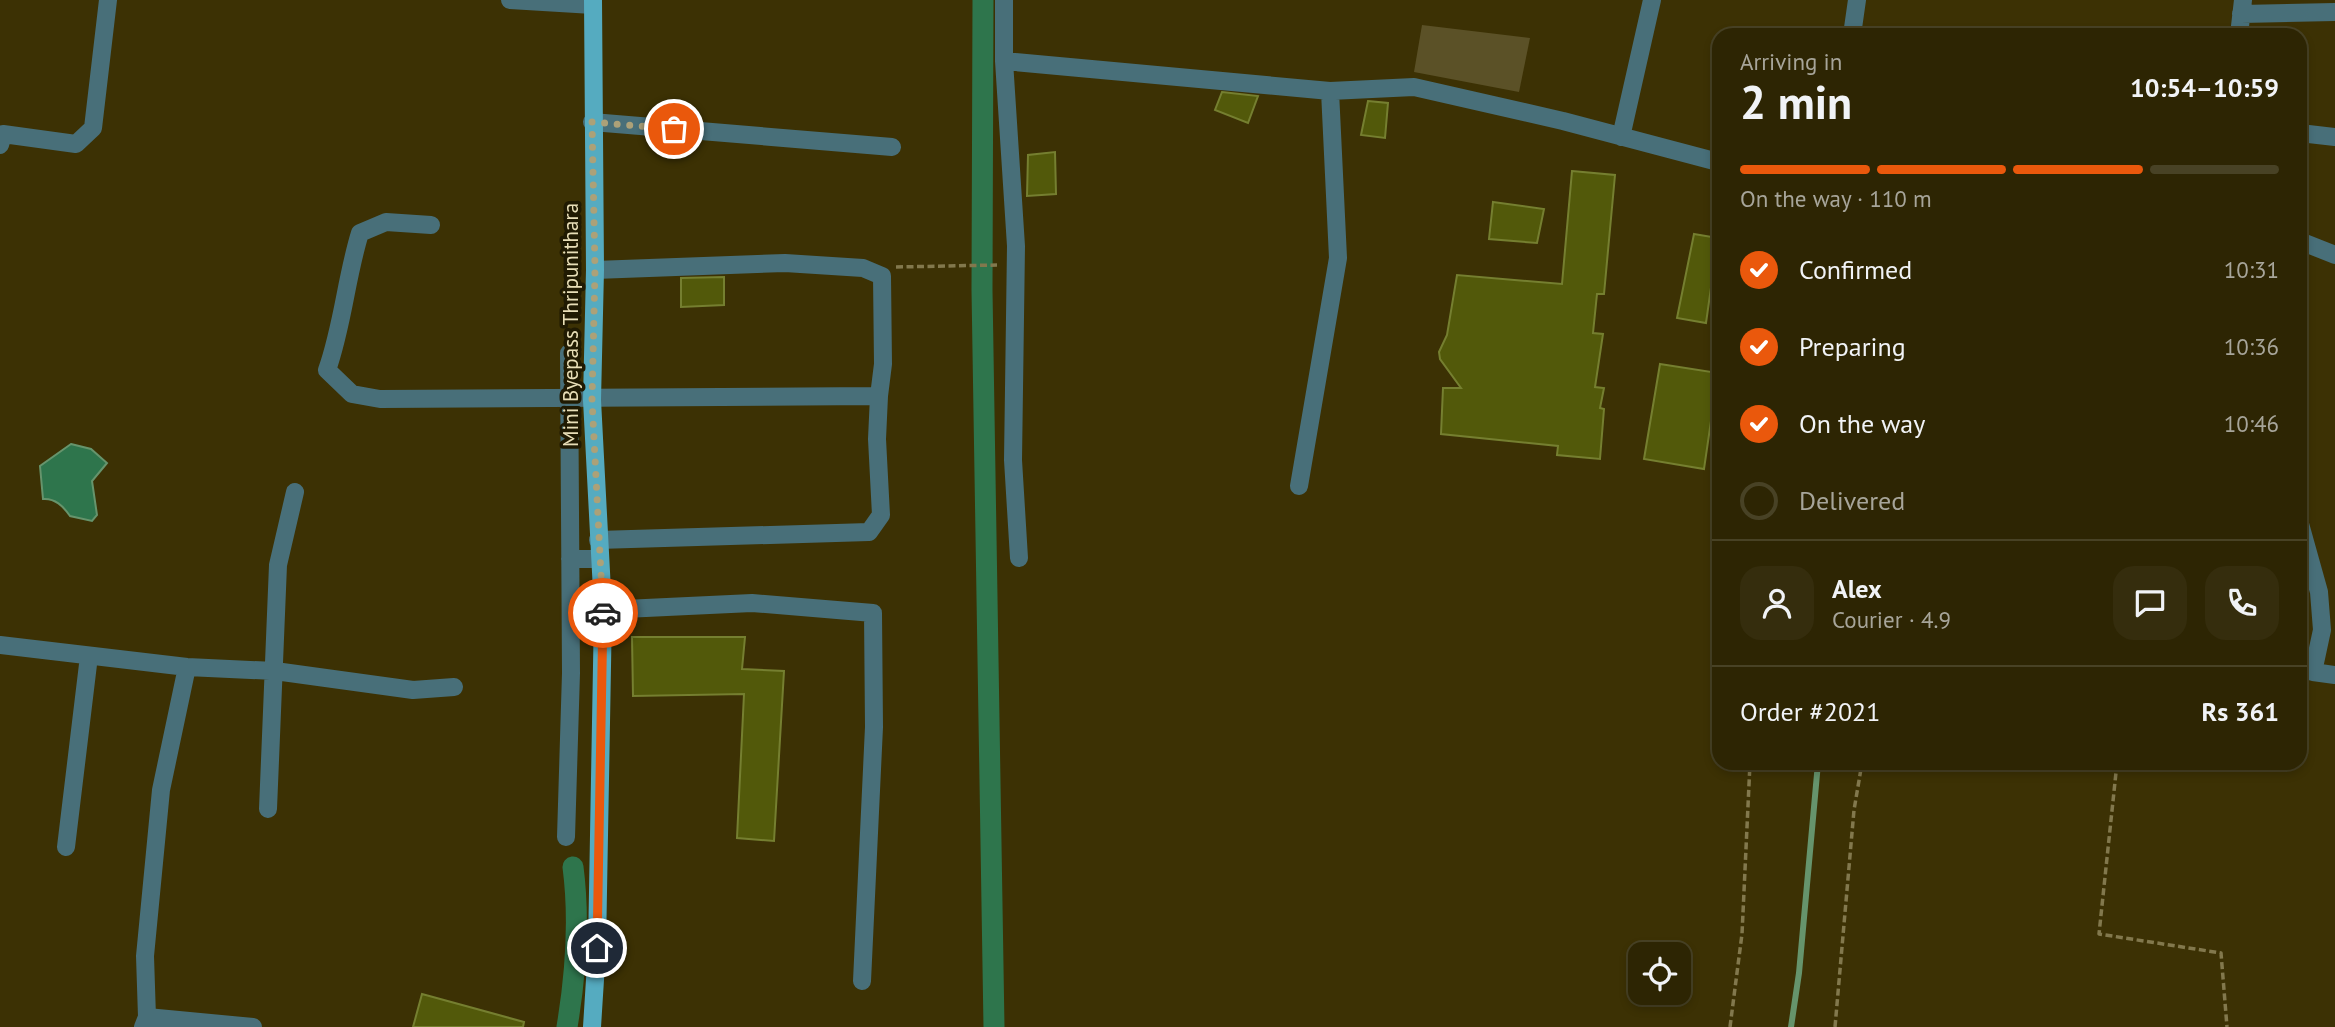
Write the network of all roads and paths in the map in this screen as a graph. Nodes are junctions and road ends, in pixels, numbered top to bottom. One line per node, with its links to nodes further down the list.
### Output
1 (108, 0): 17 (street)
2 (510, 0): 6 (street)
3 (1004, 0): 11 (street)
4 (1652, 0): 15 (street)
5 (1857, 0): 9 (street)
6 (593, 3): 13 (main road, Mini Byepass Thripunithara)
7 (2242, 7): 8 (street); 10 (street)
8 (2335, 12)
9 (1853, 28)
10 (2240, 28)
11 (1004, 61): 12 (street); 34 (street)
12 (1331, 91): 15 (street); 30 (street)
13 (592, 122): 18 (street); 25 (main road, Mini Byepass Thripunithara)
14 (2307, 135): 16 (street)
15 (1621, 137): 19 (street)
16 (2335, 137)
17 (0, 143)
18 (892, 147)
19 (1712, 160)
20 (431, 225): 28 (street)
21 (2307, 244): 22 (street)
22 (2335, 255)
23 (1002, 265): 24 (path)
24 (863, 268): 25 (street); 27 (street)
25 (595, 270): 29 (main road, Mini Byepass Thripunithara)
26 (569, 353): 28 (street)
27 (879, 396): 29 (street); 32 (street)
28 (569, 399): 29 (street); 35 (street)
29 (592, 400): 32 (main road, Mini Byepass Thripunithara)
30 (1299, 486)
31 (295, 492): 41 (street)
32 (598, 540): 36 (main road, Mini Byepass Thripunithara)
33 (2307, 549): 42 (street)
34 (1019, 558)
35 (569, 559): 36 (street); 48 (street)
36 (600, 559): 37 (main road, Mini Byepass Thripunithara)
37 (603, 610): 50 (street); 53 (main road, Mini Byepass Thripunithara)
38 (0, 645): 39 (street)
39 (89, 656): 40 (street); 49 (street)
40 (187, 667): 41 (street); 51 (street)
41 (275, 671): 43 (street); 47 (street)
42 (2335, 676)
43 (454, 688)
44 (1750, 770): 54 (path)
45 (1861, 770): 55 (path)
46 (2116, 770): 56 (path)
47 (268, 809)
48 (566, 837)
49 (66, 847)
50 (862, 981)
51 (145, 1022): 52 (street)
52 (253, 1027)
53 (592, 1027)
54 (1730, 1027)
55 (1835, 1027)
56 (2227, 1027)

